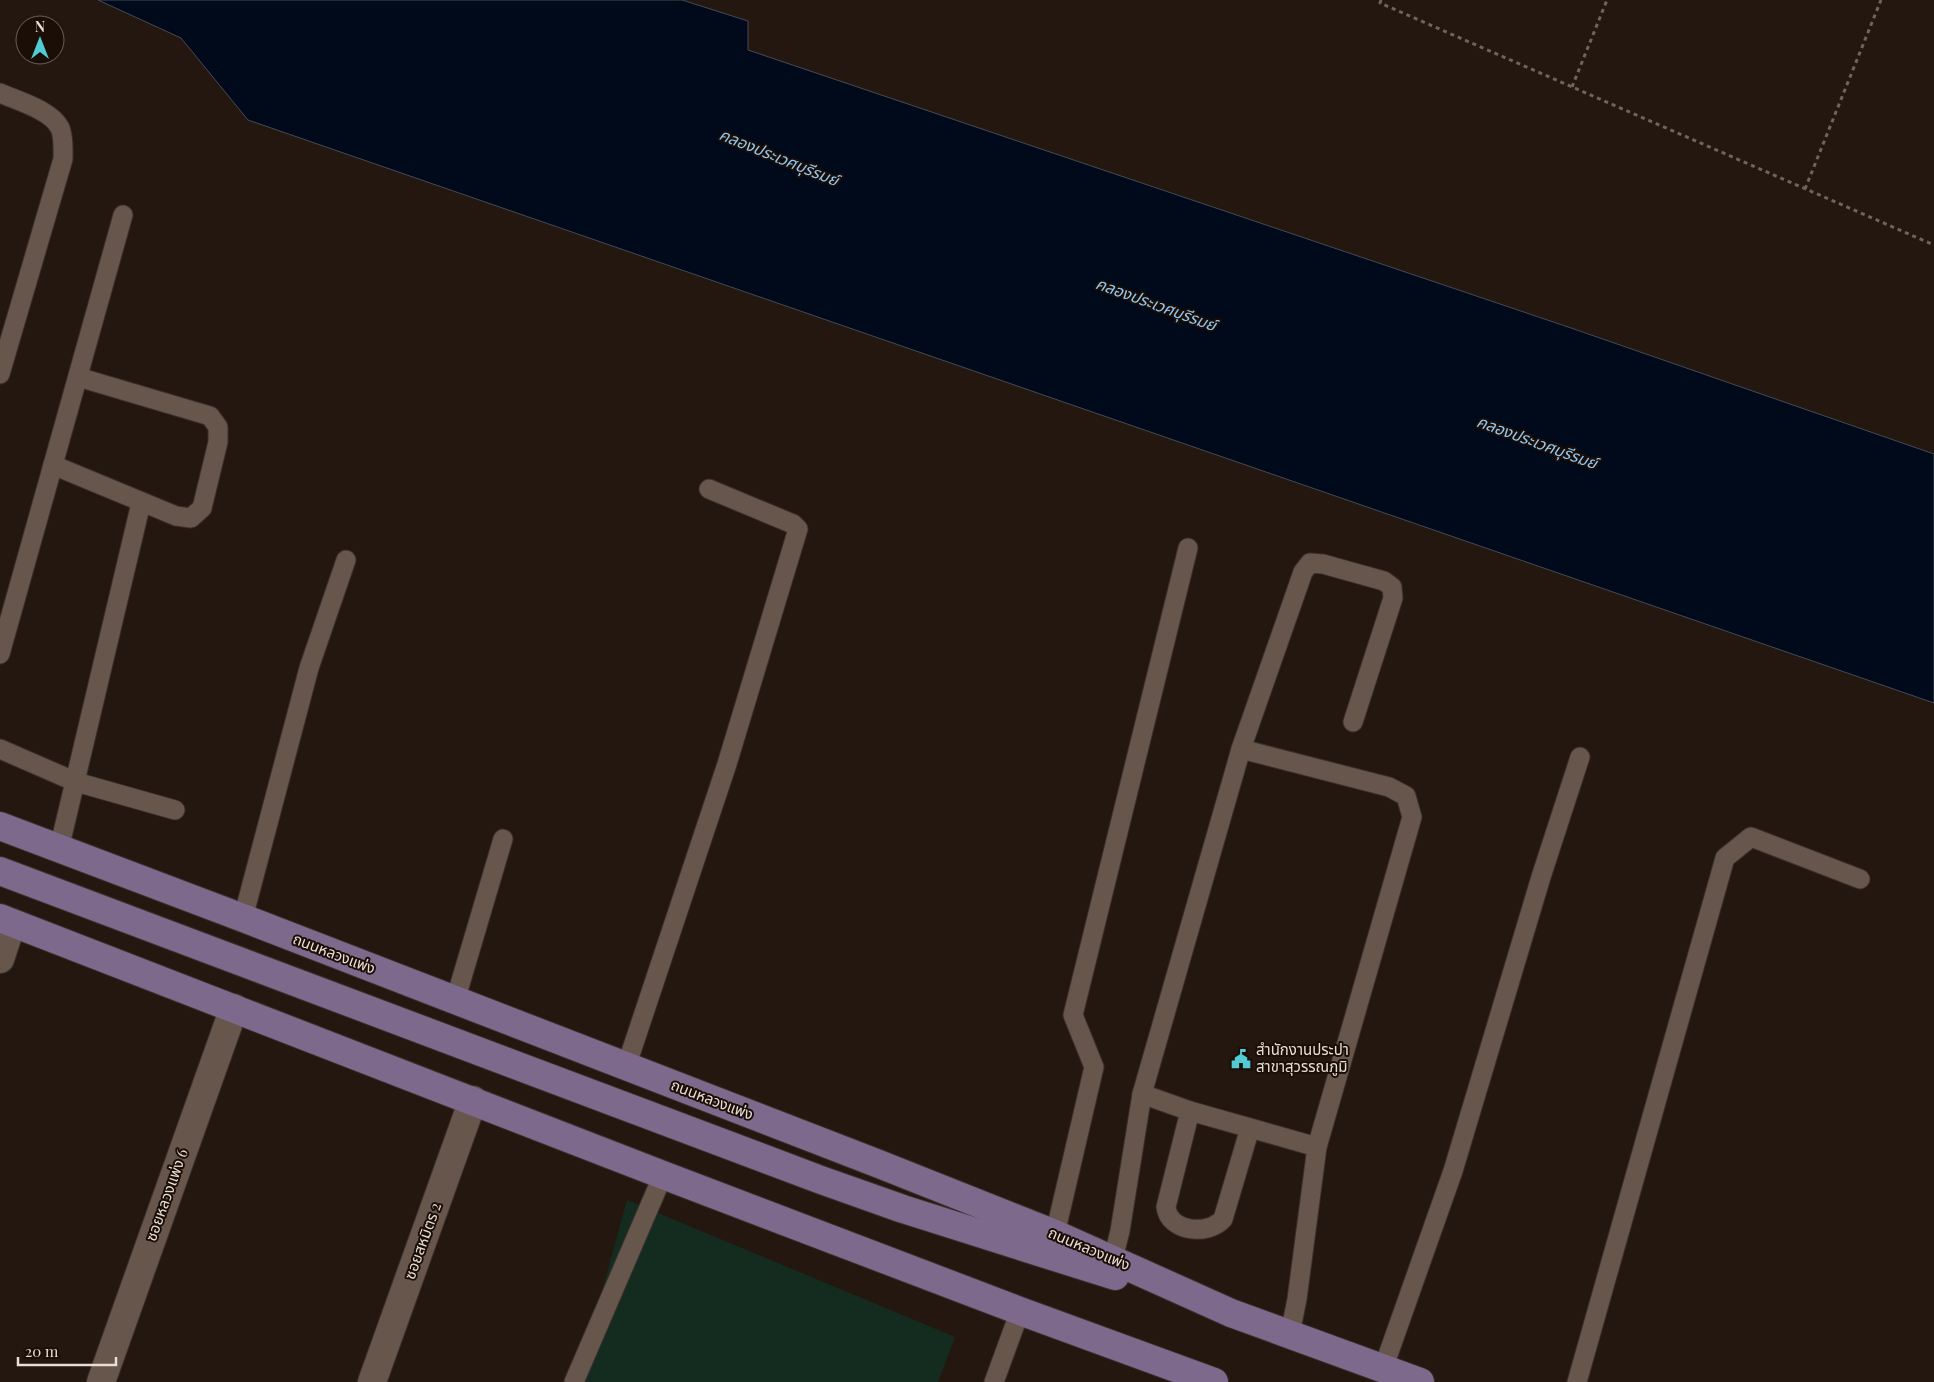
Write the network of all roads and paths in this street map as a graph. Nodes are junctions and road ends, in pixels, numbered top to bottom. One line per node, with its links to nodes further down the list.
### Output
1 (1381, 0): 4 (path)
2 (1607, 0): 4 (path)
3 (1881, 0): 6 (path)
4 (1572, 87): 6 (path)
5 (1, 99): 9 (lane)
6 (1805, 189): 8 (path)
7 (123, 215): 11 (lane)
8 (1934, 245)
9 (6, 332): 10 (lane)
10 (0, 374)
11 (78, 377): 12 (lane); 14 (lane)
12 (53, 465): 14 (lane); 17 (lane)
13 (709, 489): 34 (lane)
14 (141, 503): 22 (lane)
15 (1188, 548): 41 (lane)
16 (346, 560): 29 (lane)
17 (0, 654)
18 (1353, 722): 20 (lane)
19 (0, 749): 22 (lane)
20 (1241, 749): 35 (lane); 39 (lane)
21 (1580, 757): 46 (lane)
22 (76, 782): 23 (lane); 26 (lane)
23 (175, 810)
24 (0, 826): 26 (main road, ถนนหลวงแพ่ง)
25 (503, 839): 32 (lane)
26 (60, 849): 29 (main road, ถนนหลวงแพ่ง)
27 (0, 871): 44 (main road)
28 (1860, 879): 54 (lane)
29 (243, 918): 32 (main road, ถนนหลวงแพ่ง)
30 (6, 921): 31 (street); 33 (main road)
31 (0, 960)
32 (455, 1001): 34 (main road, ถนนหลวงแพ่ง)
33 (234, 1008): 36 (main road); 48 (street, ซอยหลวงแพ่ง 6)
34 (626, 1067): 41 (main road, ถนนหลวงแพ่ง)
35 (1142, 1094): 37 (lane); 42 (lane)
36 (473, 1100): 40 (main road); 49 (street, ซอยสหมิตร 2)
37 (1190, 1111): 38 (lane); 38 (lane)
38 (1250, 1128): 39 (lane)
39 (1317, 1147): 45 (lane)
40 (663, 1175): 43 (main road); 50 (lane)
41 (1055, 1234): 42 (main road, ถนนหลวงแพ่ง)
42 (1113, 1258): 44 (main road, ถนนหลวงแพ่ง)
43 (1020, 1311): 47 (main road); 51 (lane)
44 (1231, 1313): 45 (main road, ถนนหลวงแพ่ง)
45 (1290, 1334): 46 (main road, ถนนหลวงแพ่ง)
46 (1383, 1368): 53 (main road, ถนนหลวงแพ่ง)
47 (1184, 1377): 52 (main road)
48 (101, 1382)
49 (372, 1382)
50 (574, 1382)
51 (994, 1382)
52 (1214, 1382)
53 (1420, 1382)
54 (1577, 1382)

